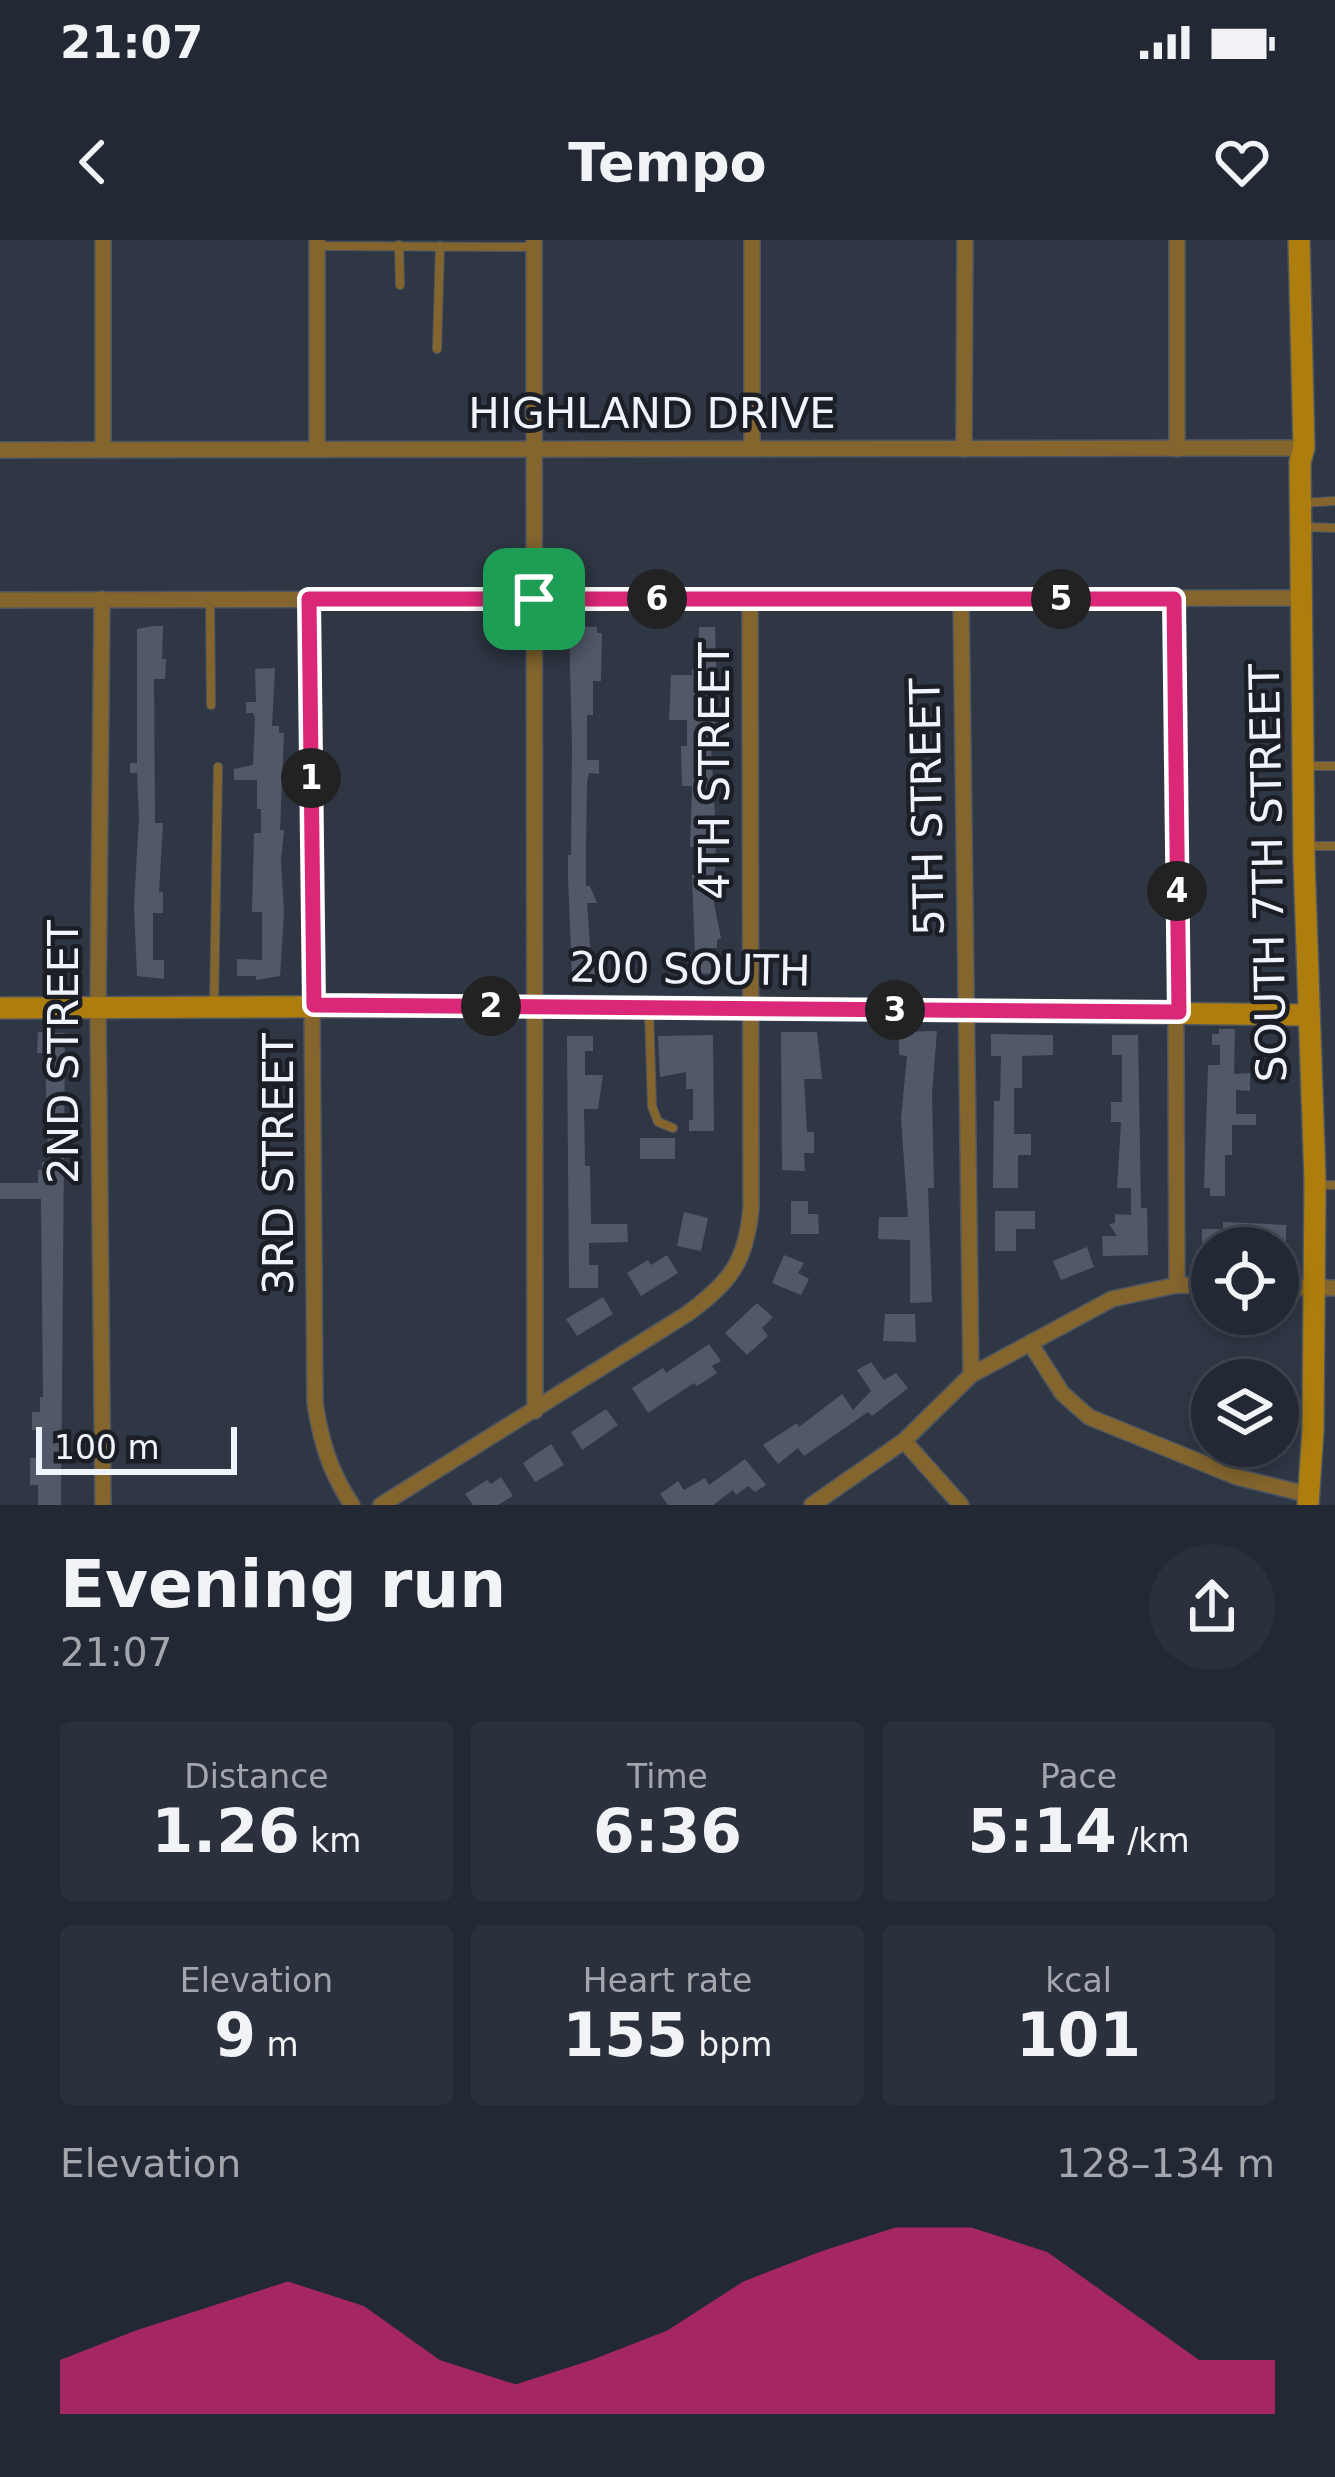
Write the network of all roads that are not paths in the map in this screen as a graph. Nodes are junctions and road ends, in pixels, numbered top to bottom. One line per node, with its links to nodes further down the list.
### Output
1 (103, 240): 15 (street)
2 (752, 240): 18 (street)
3 (964, 240): 19 (street)
4 (1177, 240): 12 (street)
5 (1299, 240): 13 (street, SOUTH 7TH STREET)
6 (317, 243): 8 (lane); 16 (street)
7 (534, 243): 9 (lane); 17 (street)
8 (399, 245): 9 (lane); 10 (lane)
9 (440, 246): 11 (lane)
10 (400, 285)
11 (437, 349)
12 (1177, 448): 13 (street, HIGHLAND DRIVE); 19 (street, HIGHLAND DRIVE)
13 (1304, 448): 21 (street, SOUTH 7TH STREET)
14 (0, 449): 15 (street, HIGHLAND DRIVE)
15 (103, 449): 16 (street, HIGHLAND DRIVE)
16 (317, 449): 17 (street, HIGHLAND DRIVE)
17 (534, 449): 18 (street, HIGHLAND DRIVE); 29 (street)
18 (752, 449): 19 (street, HIGHLAND DRIVE)
19 (964, 449)
20 (1335, 502): 21 (lane)
21 (1301, 515): 22 (lane); 25 (street, SOUTH 7TH STREET)
22 (1335, 528)
23 (750, 598): 24 (street); 29 (street); 44 (street, 4TH STREET)
24 (961, 598): 30 (street); 45 (street, 5TH STREET)
25 (1302, 598): 30 (street); 33 (street, SOUTH 7TH STREET)
26 (102, 599): 27 (street); 31 (street); 43 (street, 2ND STREET)
27 (210, 599): 28 (street); 32 (lane)
28 (309, 599): 29 (street); 38 (street, 3RD STREET)
29 (534, 599): 39 (street)
30 (1174, 599): 46 (street)
31 (0, 600)
32 (212, 705)
33 (1304, 766): 34 (lane); 36 (street, SOUTH 7TH STREET)
34 (1335, 766)
35 (218, 767): 40 (lane)
36 (1304, 846): 37 (lane); 47 (street, SOUTH 7TH STREET)
37 (1335, 846)
38 (314, 1005): 39 (street, 200 SOUTH); 40 (street, 200 SOUTH); 59 (street, 3RD STREET)
39 (535, 1006): 42 (street, 200 SOUTH); 55 (street)
40 (214, 1007): 43 (street, 200 SOUTH)
41 (0, 1008): 43 (street, 200 SOUTH)
42 (649, 1008): 44 (street, 200 SOUTH); 48 (lane)
43 (98, 1010): 58 (street, 2ND STREET)
44 (750, 1010): 45 (street, 200 SOUTH); 55 (street, 4TH STREET)
45 (966, 1010): 46 (street, 200 SOUTH); 54 (street, 5TH STREET)
46 (1179, 1012): 47 (street, 200 SOUTH); 50 (street)
47 (1307, 1015): 49 (street, SOUTH 7TH STREET)
48 (674, 1128)
49 (1325, 1185): 52 (street, SOUTH 7TH STREET)
50 (1177, 1285): 51 (street); 53 (street)
51 (1191, 1285)
52 (1325, 1288): 57 (street, SOUTH 7TH STREET)
53 (1030, 1343): 54 (street); 57 (street)
54 (971, 1375): 56 (street)
55 (535, 1411): 60 (street, 4TH STREET)
56 (904, 1441): 61 (street); 62 (street)
57 (1309, 1500)
58 (103, 1505)
59 (352, 1505)
60 (381, 1505)
61 (812, 1505)
62 (961, 1505)

